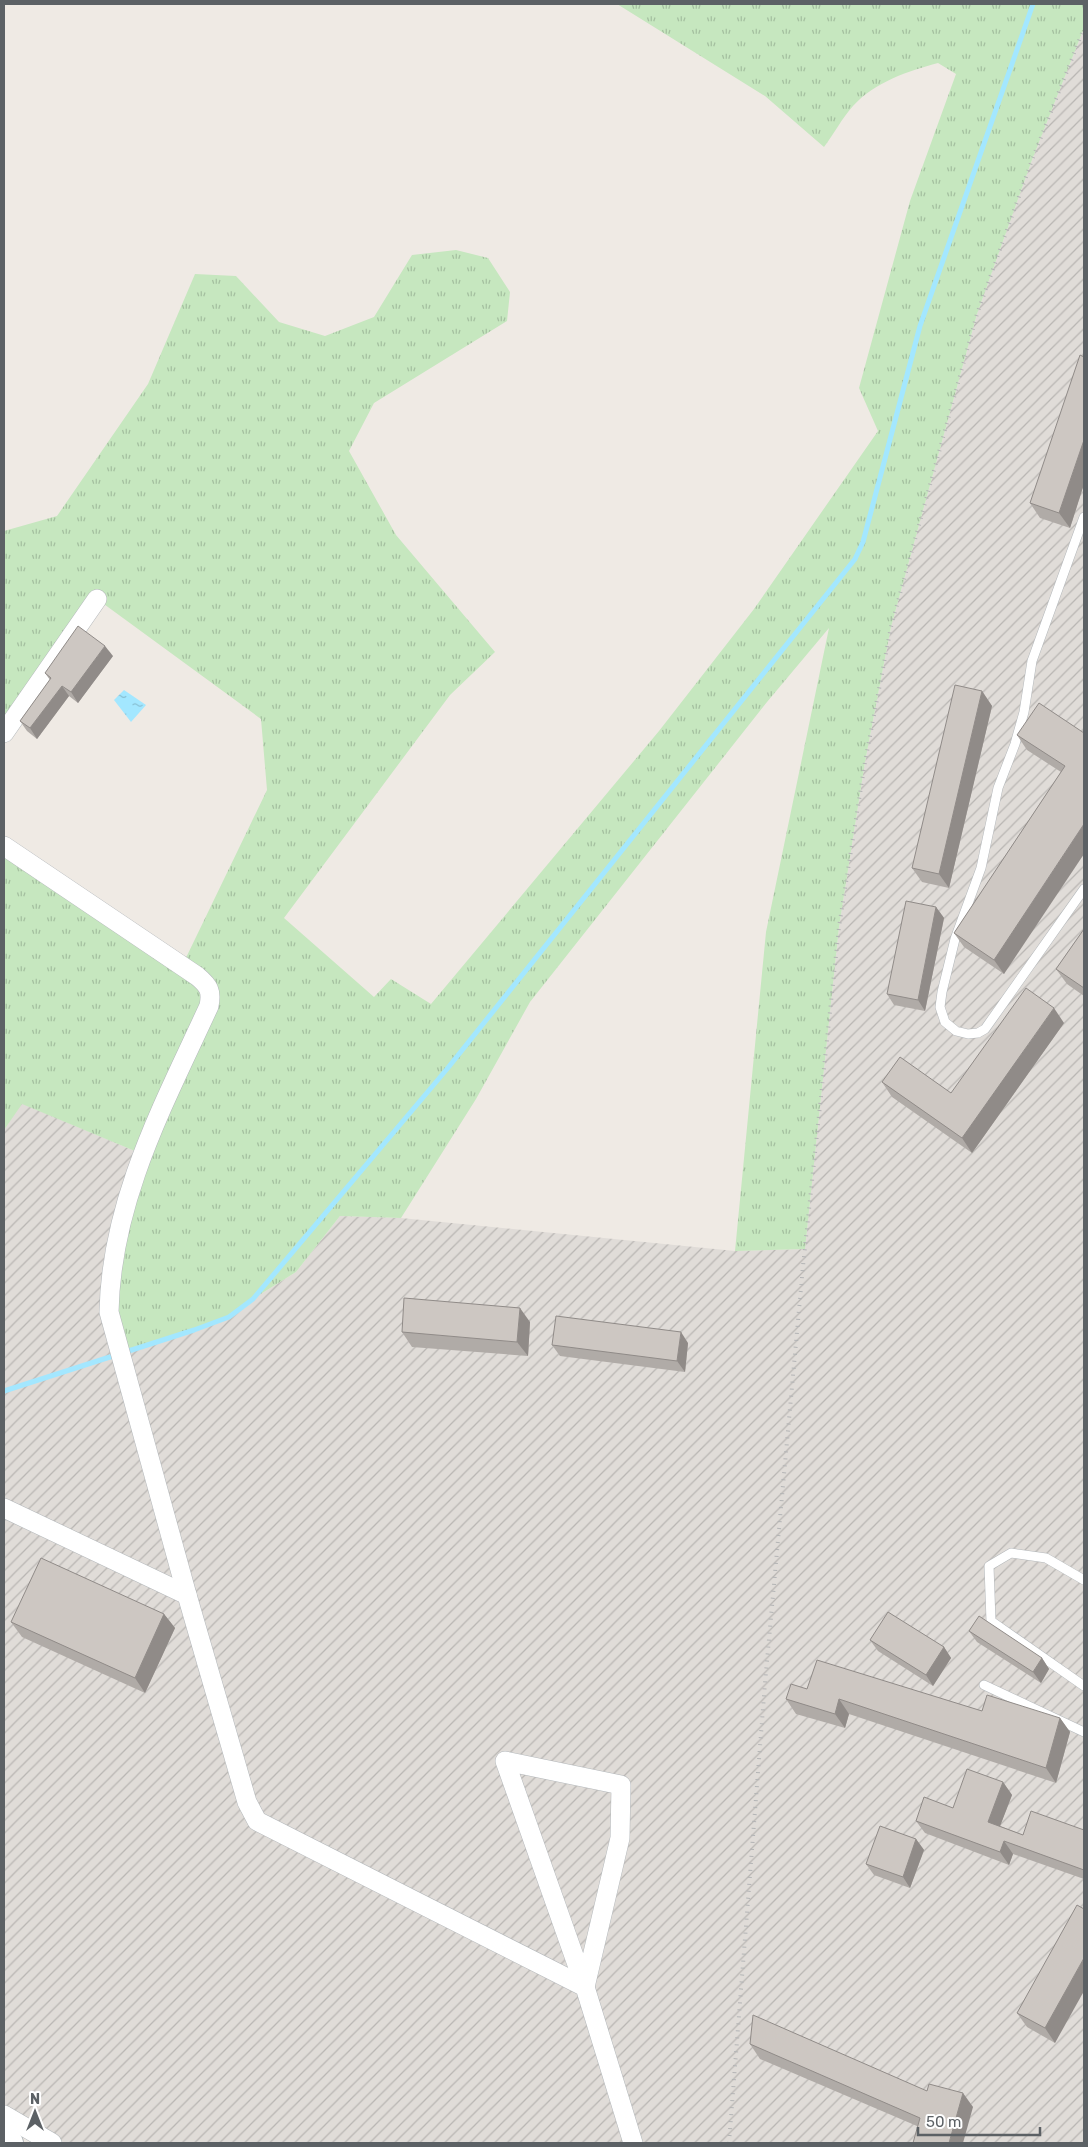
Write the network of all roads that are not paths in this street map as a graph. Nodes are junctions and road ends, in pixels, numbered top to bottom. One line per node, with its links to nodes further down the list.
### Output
1 (1084, 517): 5 (lane)
2 (97, 599): 3 (street)
3 (4, 733)
4 (4, 846): 8 (street)
5 (1084, 889)
6 (4, 1508): 8 (street)
7 (1084, 1580): 10 (lane)
8 (187, 1595): 12 (street)
9 (984, 1685): 11 (lane)
10 (1084, 1686)
11 (1084, 1732)
12 (585, 1987): 12 (street); 17 (street)
13 (4, 2115): 16 (street)
14 (4, 2139): 15 (main road)
15 (10, 2143)
16 (52, 2143)
17 (634, 2143)

